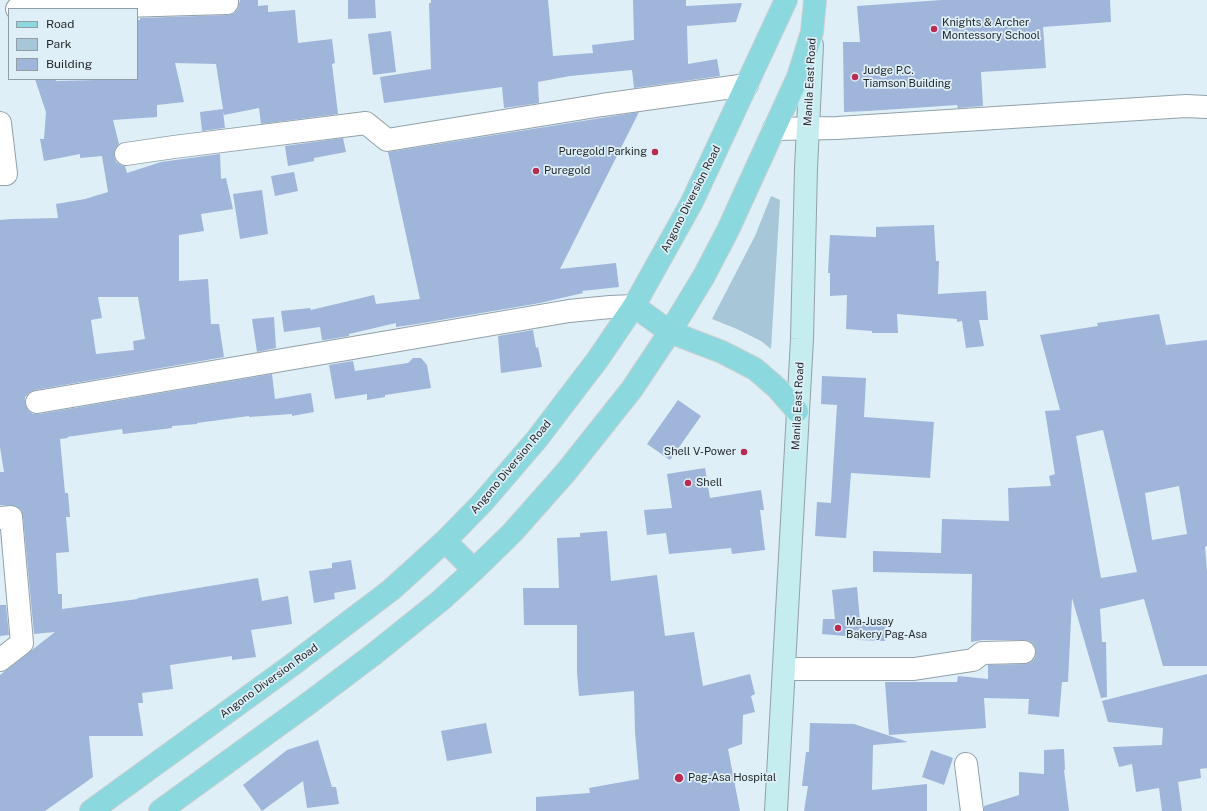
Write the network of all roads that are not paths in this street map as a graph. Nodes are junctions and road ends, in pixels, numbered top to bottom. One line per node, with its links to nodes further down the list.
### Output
1 (227, 0): 4 (street)
2 (786, 0): 6 (main road, Angono Diversion Road)
3 (815, 0): 5 (main road, Manila East Road)
4 (52, 8)
5 (812, 32): 9 (main road); 10 (main road, Manila East Road)
6 (747, 85): 11 (street); 13 (main road, Angono Diversion Road)
7 (1207, 107): 10 (street)
8 (0, 123): 12 (street)
9 (774, 129): 10 (street); 14 (main road)
10 (808, 129): 16 (main road, Manila East Road)
11 (126, 154)
12 (0, 174)
13 (634, 306): 14 (main road); 15 (street); 18 (main road, Angono Diversion Road)
14 (670, 332): 16 (main road); 19 (main road)
15 (37, 402)
16 (797, 411): 22 (main road, Manila East Road)
17 (0, 518): 21 (street)
18 (445, 541): 19 (main road); 24 (main road, Angono Diversion Road)
19 (474, 570): 25 (main road)
20 (1024, 652): 22 (street)
21 (0, 660)
22 (784, 669): 26 (main road, Manila East Road)
23 (966, 764): 27 (street)
24 (91, 811)
25 (160, 811)
26 (776, 811)
27 (972, 811)

